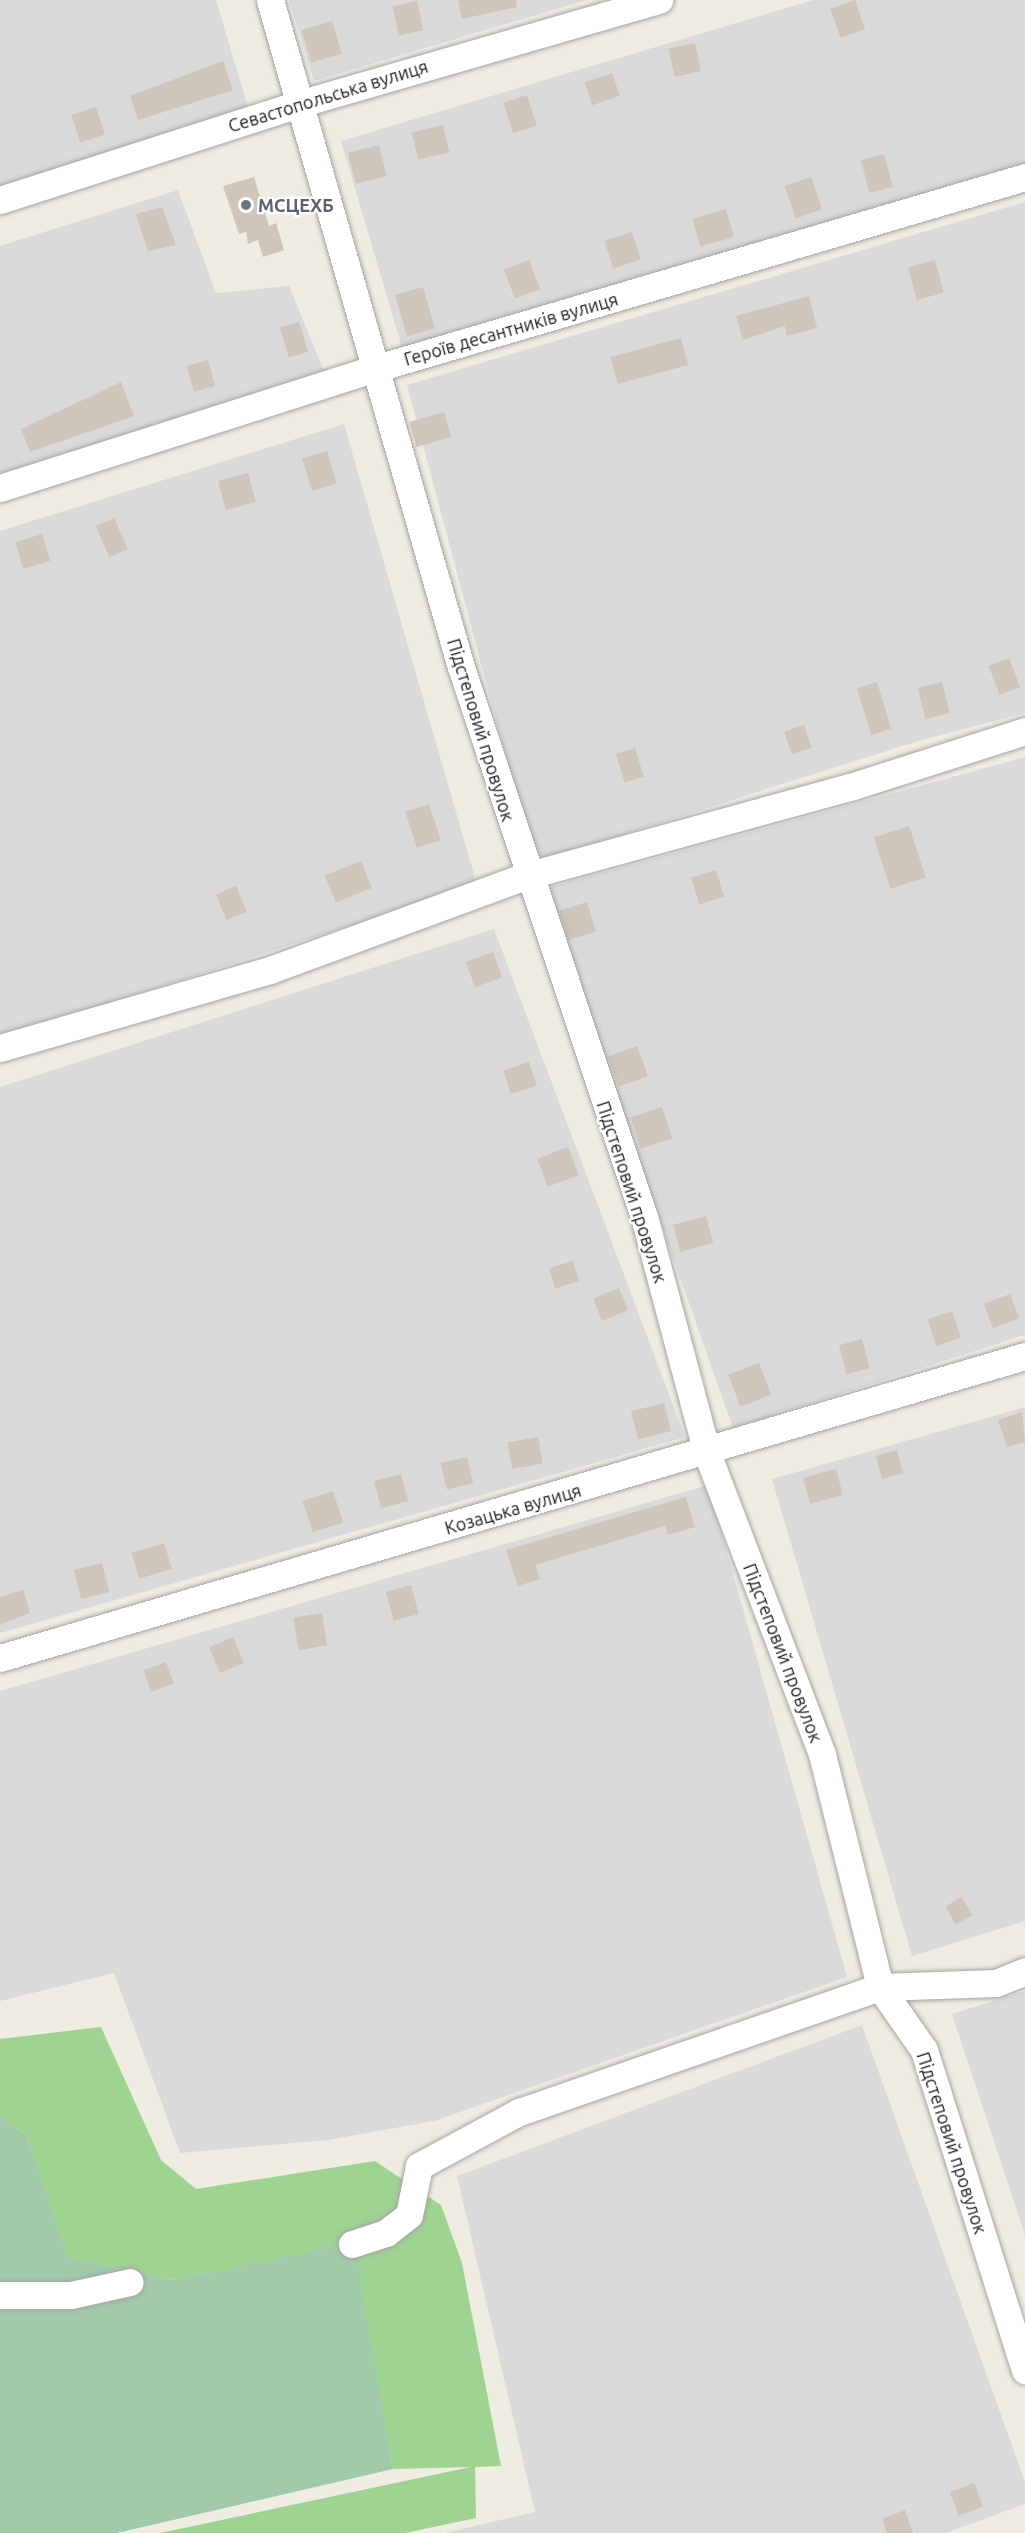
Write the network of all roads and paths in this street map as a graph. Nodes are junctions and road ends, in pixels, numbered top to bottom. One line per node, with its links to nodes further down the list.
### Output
1 (270, 0): 3 (street, Підстеповий провулок)
2 (659, 0): 3 (street, Севастопольська вулиця)
3 (302, 103): 5 (street, Севастопольська вулиця); 6 (street, Підстеповий провулок)
4 (1025, 177): 6 (street, Героїв десантників вулиця)
5 (0, 201)
6 (377, 368): 7 (street, Героїв десантників вулиця); 9 (street, Підстеповий провулок)
7 (0, 488)
8 (1025, 731): 9 (street)
9 (526, 876): 10 (street); 12 (street, Підстеповий провулок)
10 (0, 1048)
11 (1025, 1356): 12 (street, Козацька вулиця)
12 (707, 1452): 13 (street, Козацька вулиця); 15 (street, Підстеповий провулок)
13 (0, 1658)
14 (1025, 1971): 15 (street)
15 (880, 1987): 16 (street); 19 (street, Підстеповий провулок)
16 (352, 2244)
17 (130, 2282): 18 (street)
18 (0, 2295)
19 (1025, 2370)

